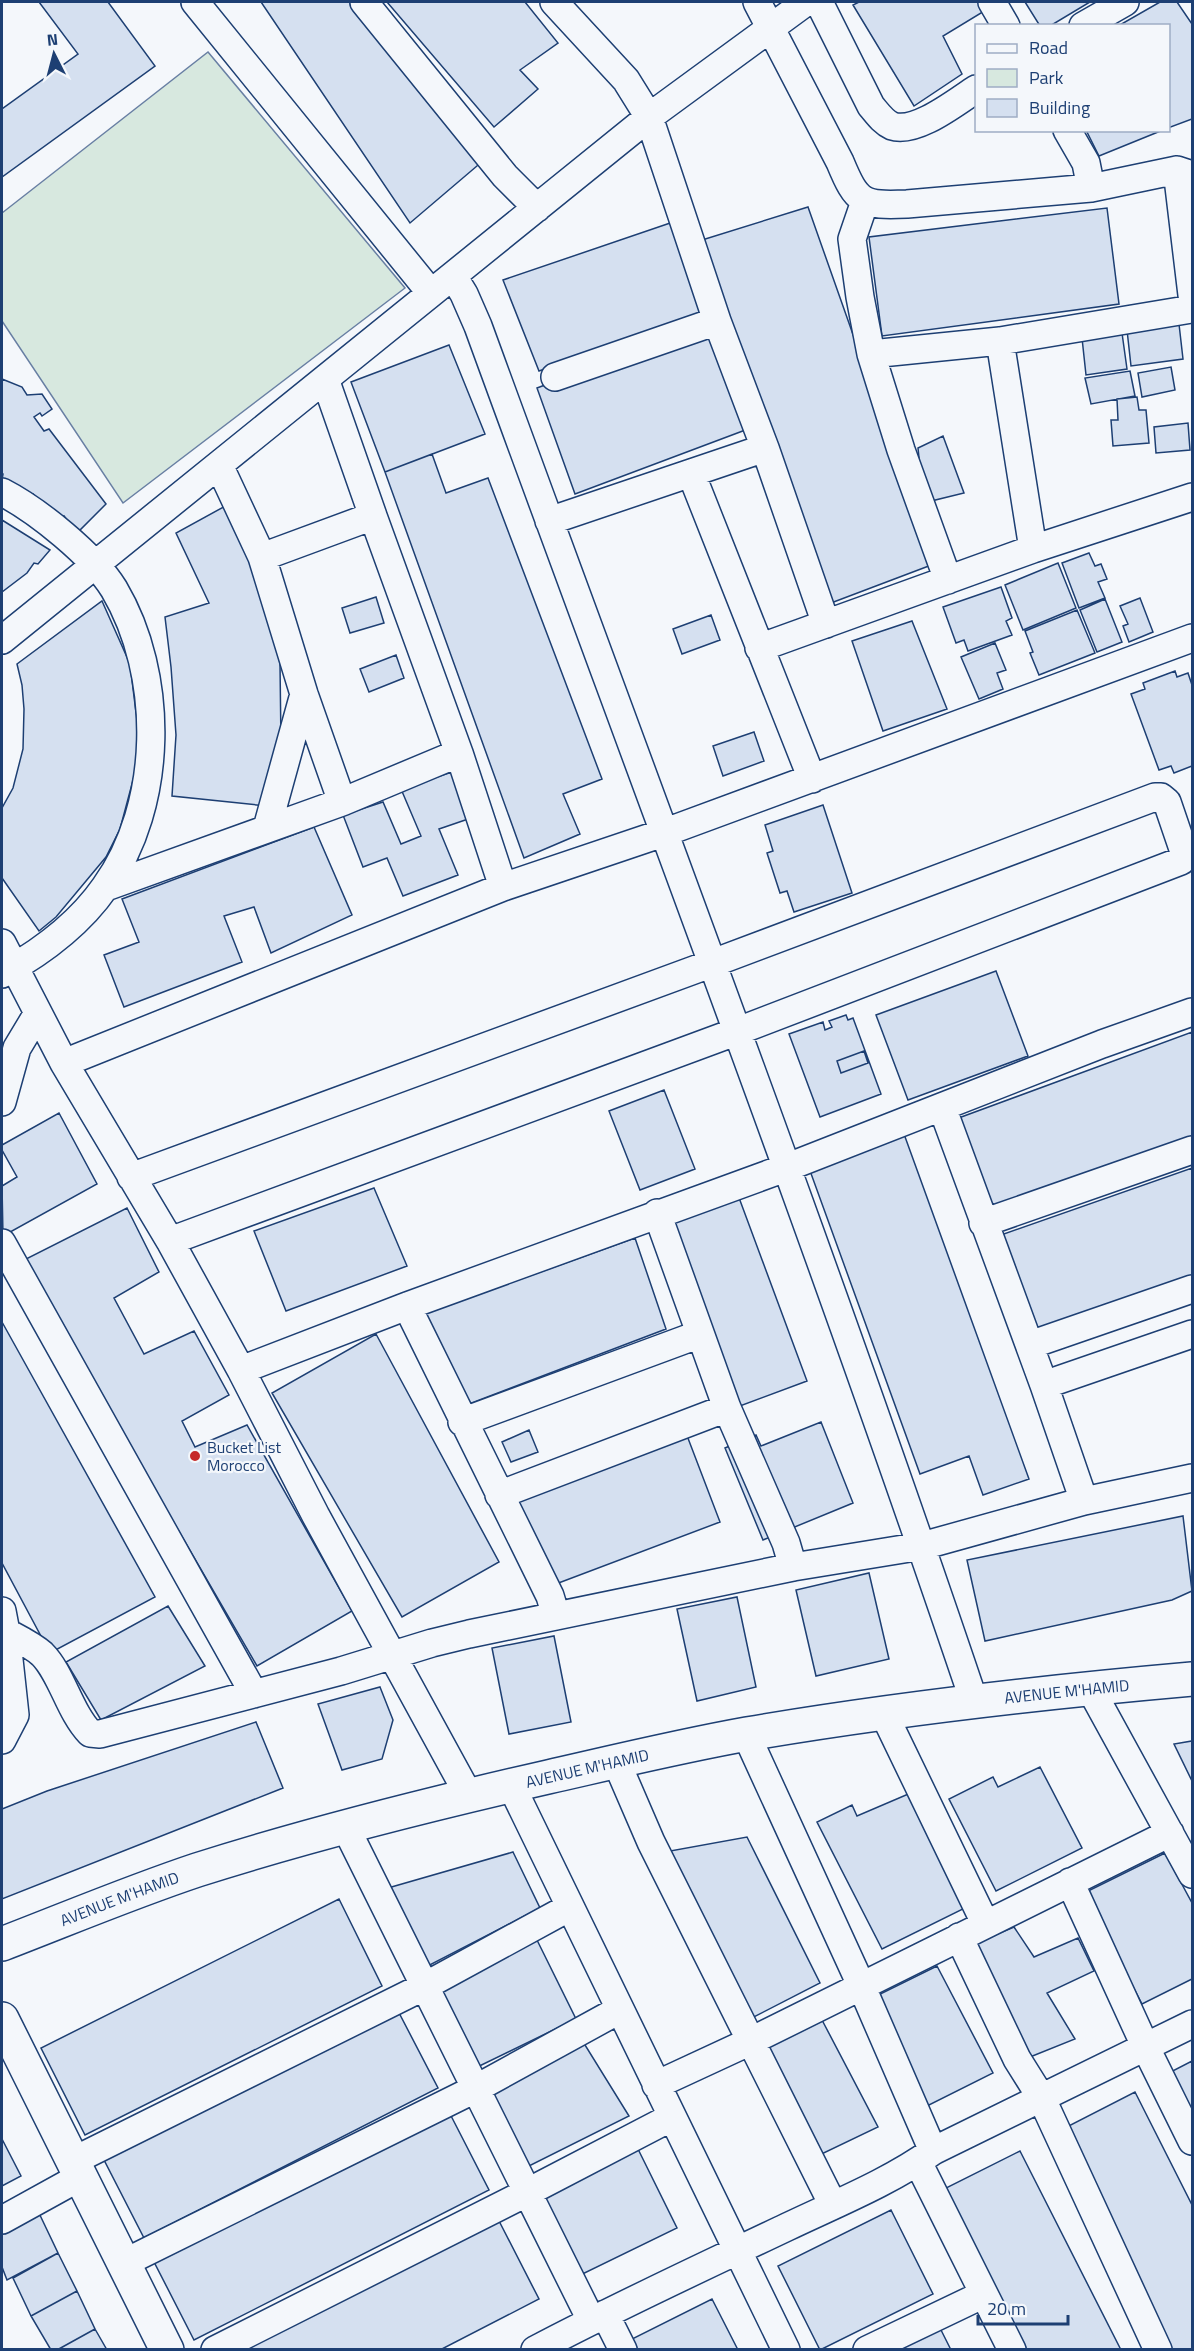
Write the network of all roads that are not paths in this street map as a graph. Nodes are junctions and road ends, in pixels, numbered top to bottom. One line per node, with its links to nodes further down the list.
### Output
1 (195, 2): 20 (street)
2 (364, 2): 18 (street)
3 (554, 2): 13 (street)
4 (757, 2): 11 (street)
5 (806, 2): 11 (street)
6 (819, 2): 12 (street)
7 (992, 2): 9 (street)
8 (1125, 2): 10 (street)
9 (1005, 24)
10 (1086, 24)
11 (770, 26): 13 (street); 17 (street)
12 (975, 90)
13 (649, 117): 18 (street); 23 (street)
14 (1068, 132): 16 (street)
15 (1185, 172): 16 (street); 21 (street)
16 (1091, 188): 17 (street)
17 (865, 201): 25 (street)
18 (537, 208): 19 (street)
19 (453, 276): 20 (street); 34 (street)
20 (431, 294): 27 (street)
21 (1192, 295)
22 (1192, 309): 24 (street)
23 (717, 321): 26 (street); 28 (street)
24 (1000, 341): 25 (street); 35 (street)
25 (871, 354): 38 (street)
26 (555, 377)
27 (325, 380): 29 (street); 33 (street)
28 (765, 448): 30 (street); 39 (street)
29 (219, 465): 36 (street); 37 (street)
30 (691, 473): 34 (street); 42 (street)
31 (2, 492): 37 (street)
32 (1192, 497): 35 (street)
33 (373, 516): 36 (street); 44 (street)
34 (549, 521): 48 (street)
35 (1033, 549): 38 (street)
36 (262, 557): 43 (street)
37 (94, 565): 41 (street); 49 (street)
38 (948, 580): 39 (street)
39 (826, 624): 42 (street)
40 (1192, 638): 45 (street)
41 (2, 640)
42 (759, 648): 45 (street)
43 (304, 694): 46 (street); 47 (street)
44 (459, 753): 46 (street); 50 (street)
45 (812, 779): 48 (street)
46 (342, 802): 47 (street)
47 (267, 828): 49 (street)
48 (666, 832): 50 (street); 52 (street)
49 (106, 887): 53 (street)
50 (503, 888): 58 (street)
51 (2, 943): 53 (street)
52 (714, 963): 56 (street); 56 (street); 63 (street)
53 (8, 970): 55 (street)
54 (1192, 1012): 60 (street)
55 (38, 1013): 57 (street); 58 (street)
56 (738, 1031): 62 (street); 66 (street)
57 (9, 1052): 59 (street)
58 (64, 1063): 63 (street)
59 (2, 1102)
60 (942, 1107): 62 (street); 65 (street)
61 (1192, 1150): 65 (street)
62 (788, 1167): 64 (street); 80 (street)
63 (131, 1178): 66 (street)
64 (657, 1214): 69 (street); 70 (street)
65 (983, 1223): 72 (street)
66 (170, 1241): 73 (street)
67 (2, 1243): 87 (street)
68 (1192, 1288): 72 (street)
69 (407, 1306): 73 (street); 76 (street)
70 (700, 1334): 75 (street); 76 (street)
71 (1192, 1335): 74 (street)
72 (1030, 1345): 74 (street)
73 (241, 1370): 84 (street)
74 (1044, 1385): 79 (street)
75 (727, 1408): 78 (street); 81 (street)
76 (462, 1422): 78 (street)
77 (1192, 1478): 79 (street)
78 (499, 1495): 82 (street)
79 (1084, 1501): 80 (street)
80 (922, 1546): 81 (street); 88 (street)
81 (793, 1567): 82 (street)
82 (556, 1616): 84 (street)
83 (4, 1621): 87 (street); 91 (street)
84 (392, 1656): 87 (street); 94 (street)
85 (1192, 1679): 86 (street, AVENUE M'HAMID)
86 (1090, 1688): 88 (street, AVENUE M'HAMID); 96 (street)
87 (254, 1694)
88 (974, 1701): 89 (street, AVENUE M'HAMID)
89 (884, 1714): 90 (street, AVENUE M'HAMID); 100 (street)
90 (746, 1734): 92 (street, AVENUE M'HAMID); 103 (street)
91 (2, 1740)
92 (616, 1761): 93 (street, AVENUE M'HAMID); 108 (street)
93 (511, 1785): 94 (street, AVENUE M'HAMID); 99 (street)
94 (468, 1794): 95 (street, AVENUE M'HAMID)
95 (345, 1826): 102 (street, AVENUE M'HAMID); 104 (street)
96 (1170, 1833): 97 (street); 98 (street)
97 (1192, 1874)
98 (1070, 1882): 100 (street); 109 (street)
99 (570, 1907): 104 (street); 105 (street)
100 (985, 1923): 101 (street)
101 (959, 1937): 103 (street); 112 (street)
102 (2, 1944)
103 (861, 1985): 108 (street); 115 (street)
104 (425, 1986): 111 (street); 116 (street)
105 (620, 2010): 110 (street); 111 (street)
106 (2, 2019): 116 (street)
107 (1192, 2024): 109 (street)
108 (751, 2041): 110 (street); 118 (street)
109 (1146, 2048): 112 (street); 114 (street)
110 (656, 2085): 113 (street)
111 (477, 2088): 117 (street); 121 (street)
112 (1042, 2099): 115 (street); 131 (street)
113 (672, 2117): 117 (street); 120 (street)
114 (1192, 2141)
115 (925, 2156): 118 (street); 122 (street)
116 (77, 2169): 119 (street); 121 (street)
117 (528, 2192): 123 (street); 125 (street)
118 (833, 2205): 120 (street)
119 (2, 2220)
120 (737, 2251): 123 (street); 128 (street)
121 (124, 2263): 124 (street)
122 (984, 2294): 129 (street); 130 (street)
123 (598, 2317): 126 (street); 127 (street)
124 (167, 2349)
125 (215, 2349)
126 (535, 2349)
127 (623, 2349)
128 (786, 2349)
129 (867, 2349)
130 (1012, 2349)
131 (1158, 2349)

